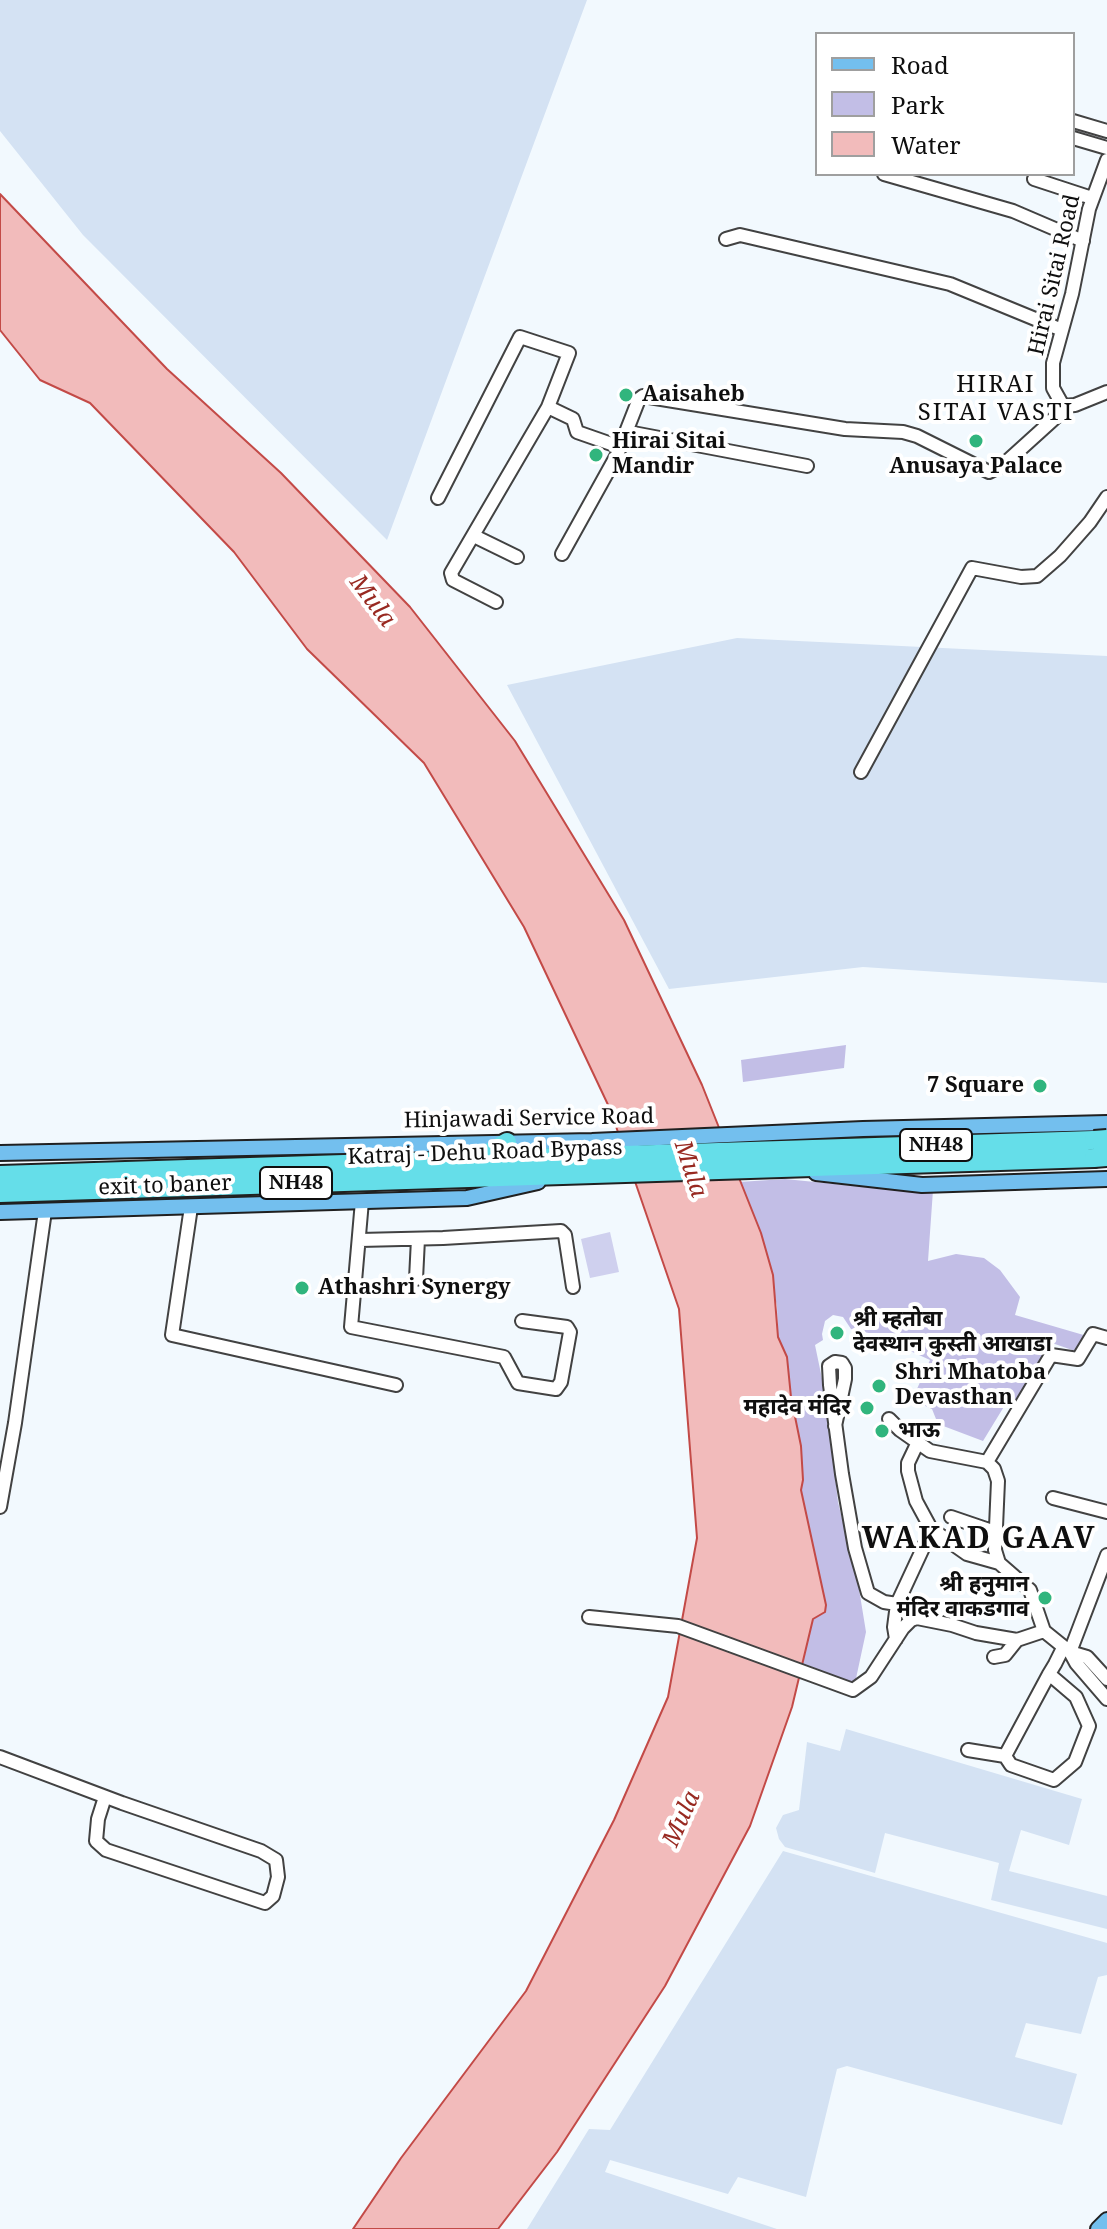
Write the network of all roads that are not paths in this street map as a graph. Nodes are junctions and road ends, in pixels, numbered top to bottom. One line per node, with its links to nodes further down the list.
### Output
1 (1075, 122): 2 (street)
2 (1107, 131)
3 (1075, 139): 4 (street)
4 (1107, 148)
5 (1107, 160): 8 (street, Hirai Sitai Road)
6 (891, 176): 10 (street)
7 (1034, 179): 8 (street)
8 (1092, 198): 10 (street, Hirai Sitai Road)
9 (726, 239): 11 (street)
10 (1083, 241): 11 (street, Hirai Sitai Road)
11 (1062, 330): 13 (street, Hirai Sitai Road)
12 (1107, 392): 13 (street)
13 (1060, 403): 15 (street)
14 (548, 407): 16 (street); 19 (street); 20 (street)
15 (628, 432): 16 (street); 17 (street)
16 (620, 447): 21 (street)
17 (807, 466)
18 (1107, 497): 24 (street)
19 (438, 498)
20 (474, 536): 22 (street); 23 (street)
21 (562, 554)
22 (517, 557)
23 (496, 602)
24 (861, 772)
25 (1102, 1140): 28 (highway, NH48); 28 (main road); 33 (main road)
26 (507, 1142): 27 (main road, Hinjawadi Service Road); 29 (main road, Hinjawadi Service Road); 30 (highway)
27 (0, 1153)
28 (781, 1155): 29 (highway, Katraj - Dehu Road Bypass / NH48); 33 (main road)
29 (592, 1156): 30 (highway, Katraj - Dehu Road Bypass / NH48); 31 (highway, Katraj - Dehu Road Bypass / NH48)
30 (477, 1159): 32 (highway, Katraj - Dehu Road Bypass / NH48)
31 (569, 1174): 34 (highway, Katraj - Dehu Road Bypass / NH48); 35 (main road, exit to baner)
32 (0, 1175)
33 (1106, 1179)
34 (0, 1193)
35 (362, 1201): 36 (main road, exit to baner); 40 (street)
36 (191, 1207): 37 (main road, exit to baner); 45 (street)
37 (45, 1211): 38 (main road, exit to baner); 51 (street)
38 (0, 1212)
39 (418, 1239): 40 (street); 41 (street); 42 (street)
40 (360, 1240): 43 (street)
41 (416, 1279)
42 (573, 1287)
43 (522, 1321)
44 (1107, 1338): 49 (street)
45 (396, 1385)
46 (889, 1419): 48 (street)
47 (835, 1426): 58 (street)
48 (918, 1442): 49 (street); 54 (street)
49 (987, 1462): 55 (street)
50 (1053, 1498): 52 (street)
51 (0, 1507)
52 (1107, 1512)
53 (951, 1517): 55 (street)
54 (930, 1528): 57 (street); 58 (street)
55 (995, 1532): 57 (street)
56 (1107, 1555): 64 (street)
57 (999, 1563): 61 (street)
58 (897, 1604): 60 (street); 62 (street)
59 (589, 1617): 62 (street)
60 (917, 1618): 62 (street); 63 (street)
61 (1044, 1631): 63 (street); 64 (street)
62 (896, 1639)
63 (1017, 1640): 65 (street)
64 (1067, 1650): 66 (street); 67 (street); 68 (street)
65 (994, 1657)
66 (1049, 1674): 70 (street); 70 (street)
67 (1107, 1679)
68 (1107, 1699)
69 (968, 1750): 70 (street)
70 (1005, 1756)
71 (0, 1757): 72 (street)
72 (105, 1797): 72 (street)
73 (1107, 2220): 74 (main road)
74 (1098, 2229)

